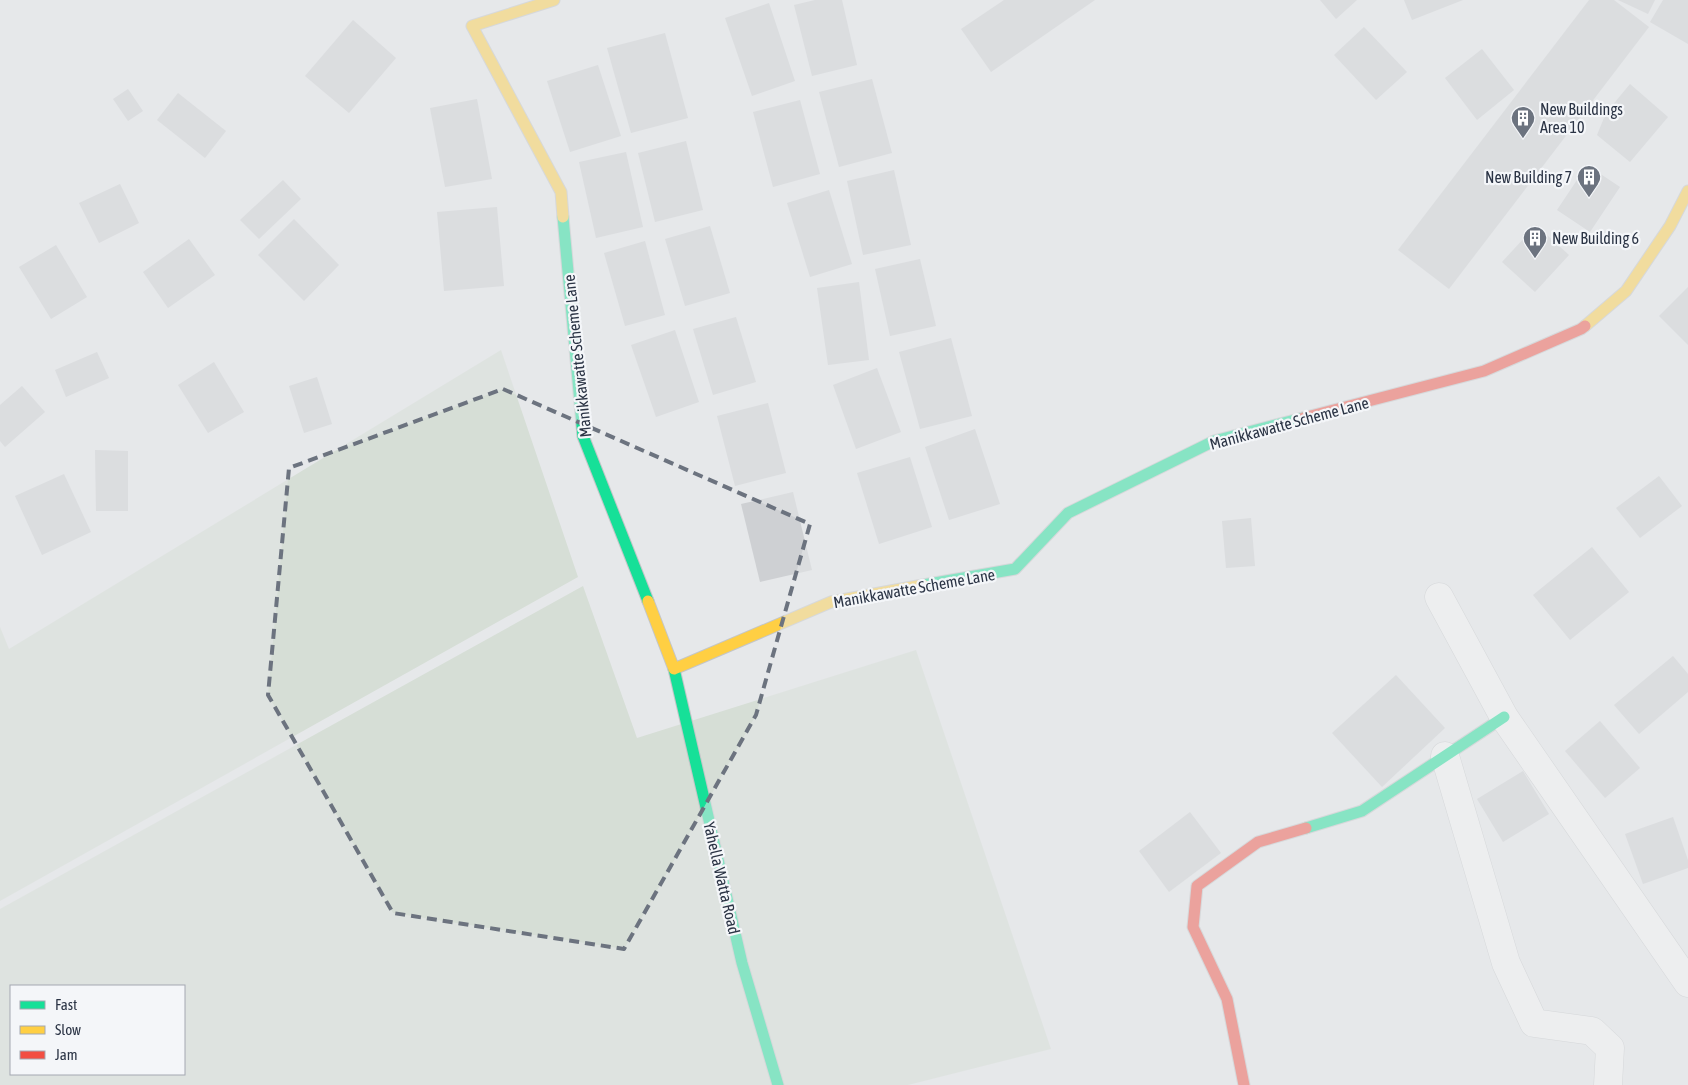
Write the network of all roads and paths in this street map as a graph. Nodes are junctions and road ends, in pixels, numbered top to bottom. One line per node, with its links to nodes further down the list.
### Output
1 (554, 0): 4 (street, Manikkawatte Scheme Lane)
2 (1688, 191): 4 (street, Manikkawatte Scheme Lane)
3 (1439, 597): 5 (street)
4 (674, 669): 8 (street, Yahella Watta Road)
5 (1504, 717): 6 (street); 7 (street)
6 (1445, 756): 9 (street); 10 (street)
7 (1688, 983)
8 (778, 1085)
9 (1244, 1085)
10 (1608, 1085)

